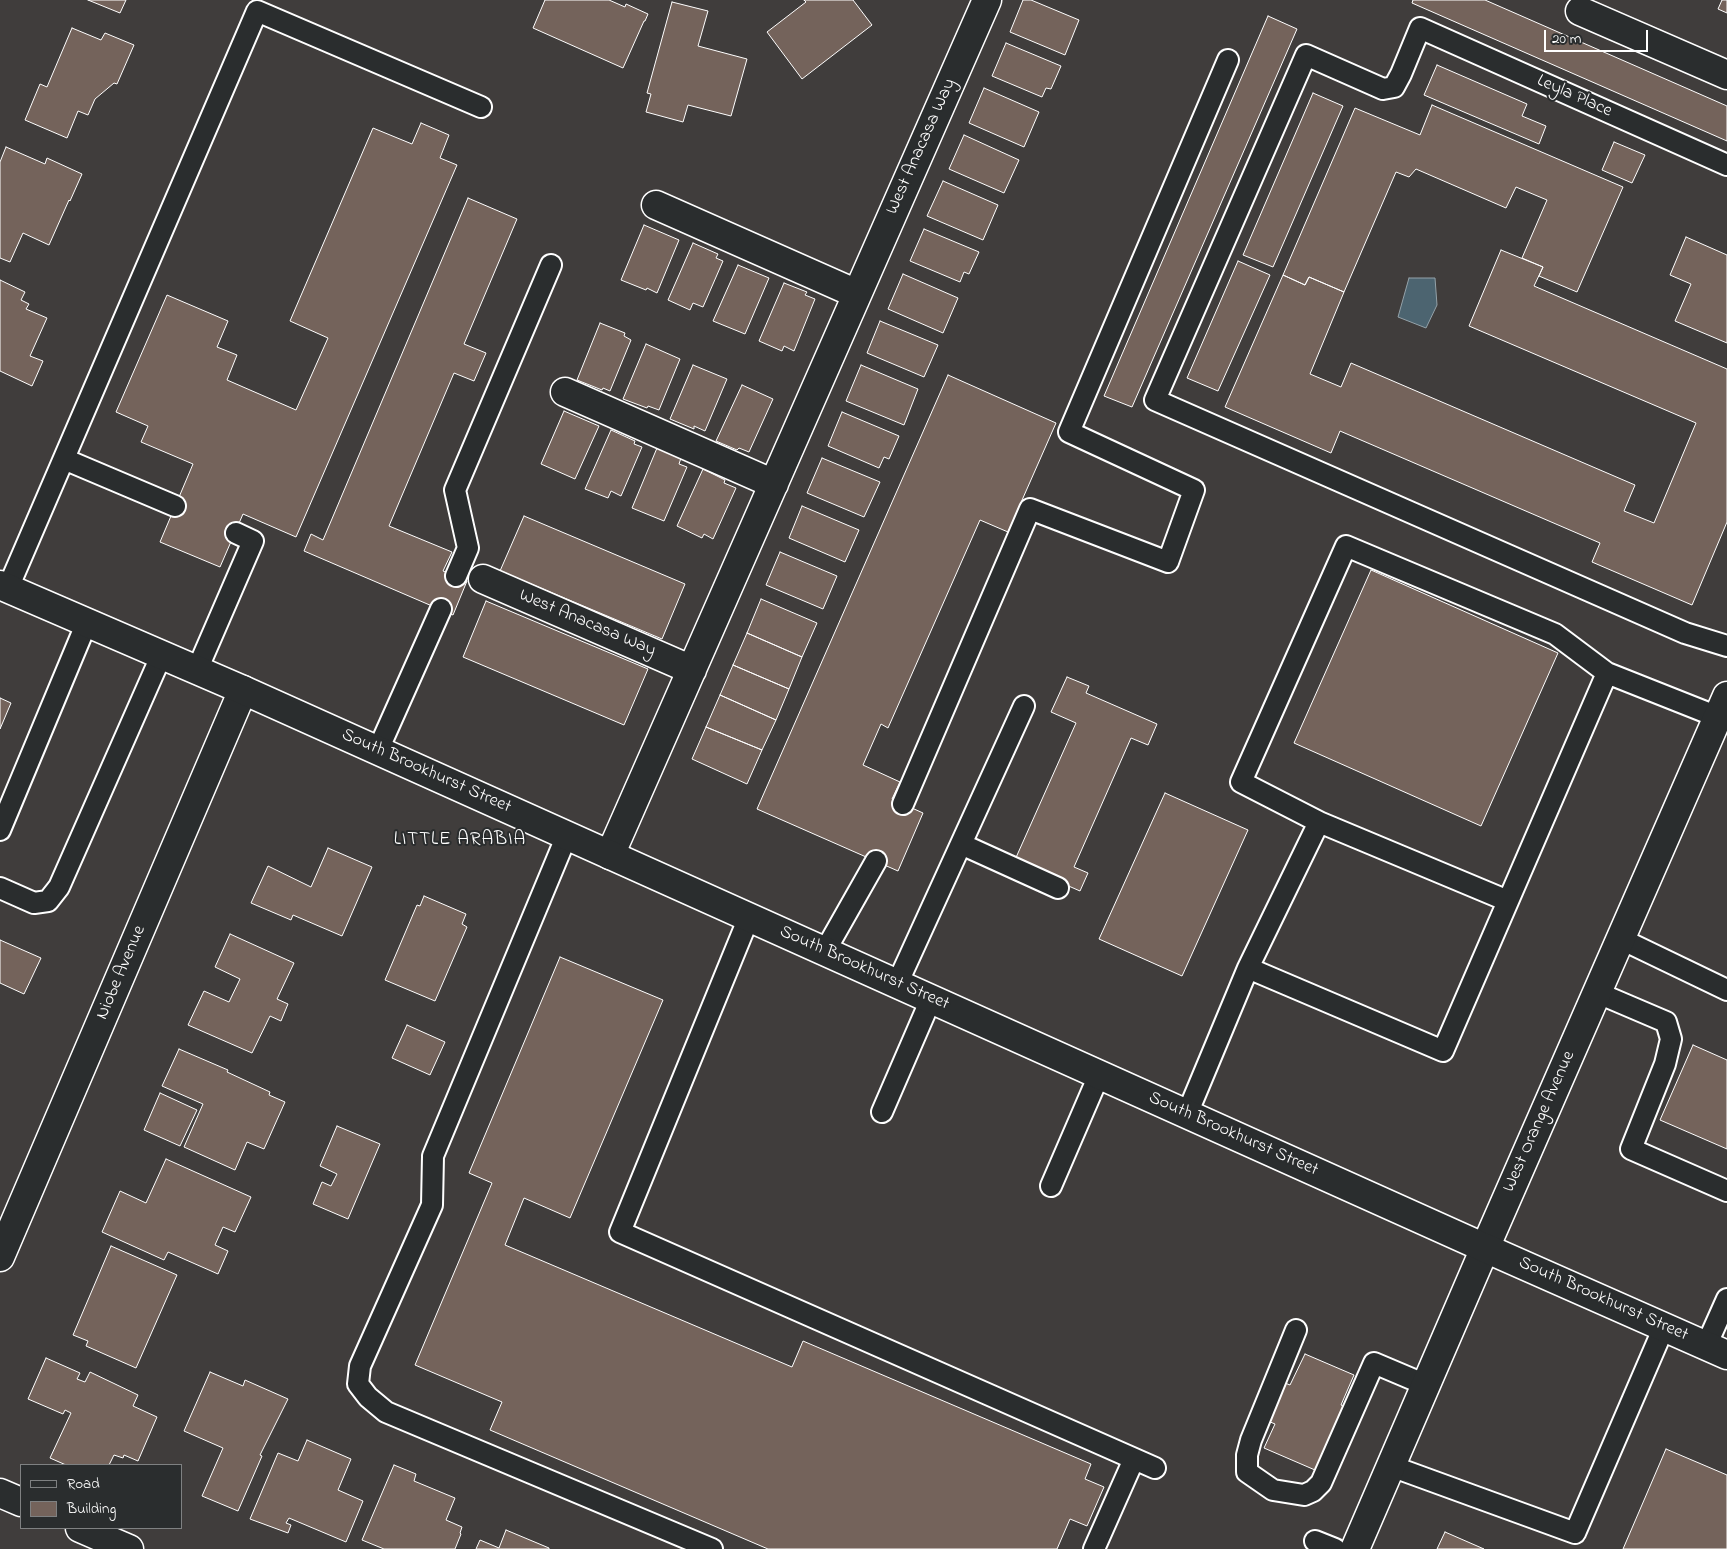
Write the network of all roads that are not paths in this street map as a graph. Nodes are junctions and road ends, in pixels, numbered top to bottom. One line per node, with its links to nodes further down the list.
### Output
1 (987, 0): 9 (street, West Anacasa Way)
2 (1580, 11): 4 (street)
3 (1228, 60): 29 (lane)
4 (1727, 75)
5 (481, 107): 11 (lane)
6 (1727, 165): 20 (lane, Leyla Place)
7 (656, 205): 9 (street)
8 (551, 265): 15 (lane)
9 (857, 294): 12 (street, West Anacasa Way)
10 (565, 392): 12 (street)
11 (64, 458): 13 (lane); 17 (lane)
12 (774, 484): 23 (street, West Anacasa Way)
13 (175, 506)
14 (244, 537): 22 (lane)
15 (456, 576)
16 (482, 579): 23 (street, West Anacasa Way)
17 (4, 586): 19 (street, South Brookhurst Street)
18 (441, 609): 28 (lane)
19 (87, 622): 21 (street, South Brookhurst Street); 31 (lane)
20 (1727, 646)
21 (162, 654): 22 (street, South Brookhurst Street); 36 (lane)
22 (197, 670): 25 (street, South Brookhurst Street)
23 (692, 670): 34 (street, West Anacasa Way)
24 (1607, 672): 27 (lane); 30 (lane); 38 (lane)
25 (243, 690): 28 (street, South Brookhurst Street); 53 (street, Niobe Avenue)
26 (1024, 706): 33 (lane)
27 (1722, 706): 40 (street, West Orange Avenue)
28 (378, 750): 32 (street, South Brookhurst Street)
29 (903, 804)
30 (1319, 822): 38 (lane); 42 (lane)
31 (0, 830)
32 (567, 835): 34 (street, South Brookhurst Street); 67 (lane)
33 (961, 844): 37 (lane); 43 (lane)
34 (610, 855): 39 (street, South Brookhurst Street)
35 (876, 861): 41 (lane)
36 (0, 888)
37 (1058, 888)
38 (1508, 901): 42 (lane)
39 (749, 917): 41 (street, South Brookhurst Street); 59 (lane)
40 (1621, 939): 44 (lane); 45 (street, West Orange Avenue)
41 (825, 951): 43 (street, South Brookhurst Street)
42 (1248, 968): 49 (lane)
43 (897, 984): 46 (street, South Brookhurst Street)
44 (1727, 990)
45 (1598, 993): 51 (lane); 52 (street, West Orange Avenue)
46 (931, 999): 47 (street, South Brookhurst Street); 48 (lane)
47 (1099, 1075): 49 (street, South Brookhurst Street); 50 (lane)
48 (882, 1112)
49 (1187, 1114): 52 (street, South Brookhurst Street)
50 (1051, 1186)
51 (1727, 1191)
52 (1485, 1248): 55 (street, South Brookhurst Street); 58 (street, West Orange Avenue)
53 (0, 1257)
54 (1727, 1299): 57 (lane)
55 (1664, 1327): 57 (street, South Brookhurst Street); 60 (lane)
56 (1296, 1330): 58 (lane)
57 (1716, 1351)
58 (1426, 1385): 60 (street, West Orange Avenue)
59 (1134, 1459): 61 (lane); 68 (lane)
60 (1391, 1466): 70 (street, West Orange Avenue)
61 (1156, 1468)
62 (0, 1493): 63 (street)
63 (20, 1502)
64 (82, 1529): 66 (street)
65 (1315, 1542): 69 (lane)
66 (129, 1549)
67 (712, 1549)
68 (1094, 1549)
69 (1335, 1549)
70 (1355, 1549)

